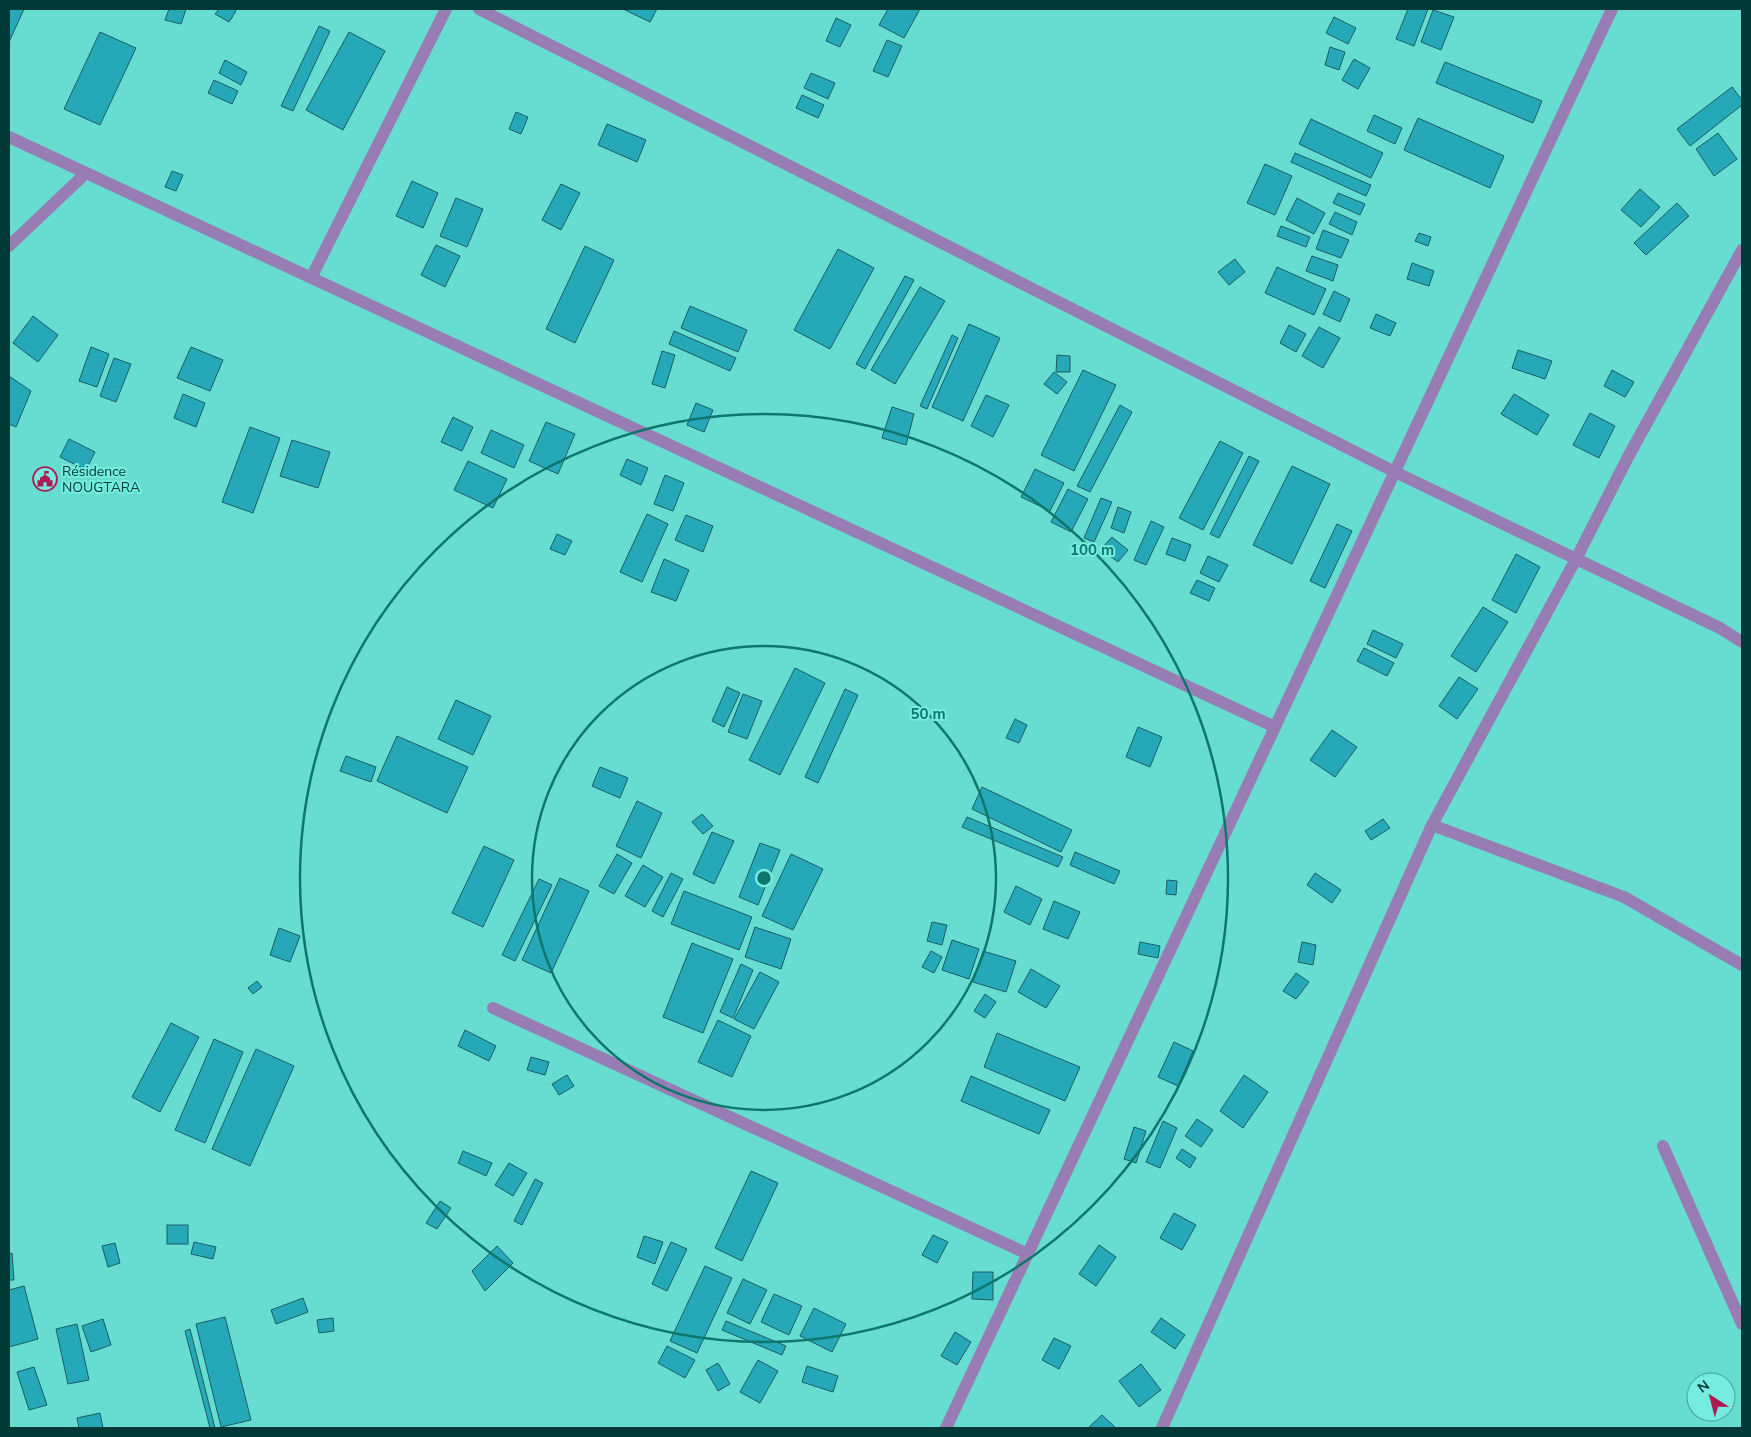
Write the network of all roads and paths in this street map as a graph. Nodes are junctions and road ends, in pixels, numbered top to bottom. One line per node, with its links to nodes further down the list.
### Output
1 (446, 9): 8 (street)
2 (479, 9): 9 (street)
3 (1612, 9): 9 (street)
4 (9, 137): 5 (street)
5 (86, 173): 6 (street); 8 (street)
6 (9, 246)
7 (1742, 250): 10 (street)
8 (311, 278): 12 (street)
9 (1395, 472): 10 (street); 12 (street)
10 (1576, 559): 11 (street); 13 (street)
11 (1742, 642)
12 (1275, 727): 17 (street)
13 (1432, 825): 14 (street); 20 (street)
14 (1742, 965)
15 (493, 1008): 17 (street)
16 (1663, 1146): 18 (street)
17 (1028, 1254): 19 (street)
18 (1742, 1324)
19 (946, 1428)
20 (1162, 1428)

